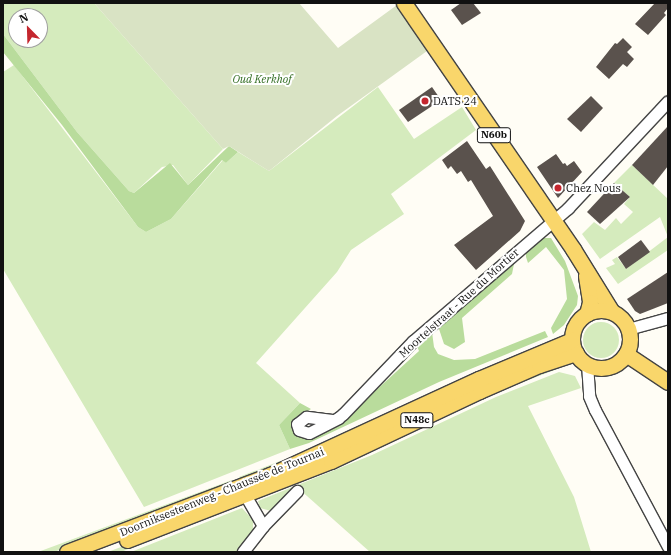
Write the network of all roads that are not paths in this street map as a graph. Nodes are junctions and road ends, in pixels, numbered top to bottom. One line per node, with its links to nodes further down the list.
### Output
1 (404, 3): 3 (main road, N60b)
2 (668, 101): 3 (street, Moortelstraat - Rue du Mortier)
3 (553, 220): 4 (main road, N60b); 13 (street, Moortelstraat - Rue du Mortier)
4 (584, 267): 5 (main road, N60b); 6 (main road, N60b)
5 (612, 312): 6 (main road); 8 (main road, N60b)
6 (587, 314): 9 (main road)
7 (668, 318): 8 (street)
8 (628, 329): 10 (main road)
9 (574, 347): 11 (main road); 14 (main road, Doorniksesteenweg - Chaussée de Tournai / N48c)
10 (626, 354): 11 (main road); 12 (main road)
11 (587, 364): 17 (street)
12 (668, 382)
13 (332, 420)
14 (242, 491): 16 (street); 18 (main road, Doorniksesteenweg - Chaussée de Tournai / N48c); 19 (main road, Doorniksesteenweg - Chaussée de Tournai / N48c)
15 (297, 491): 16 (street)
16 (263, 526): 20 (street)
17 (668, 547)
18 (67, 552)
19 (95, 552)
20 (243, 552)

